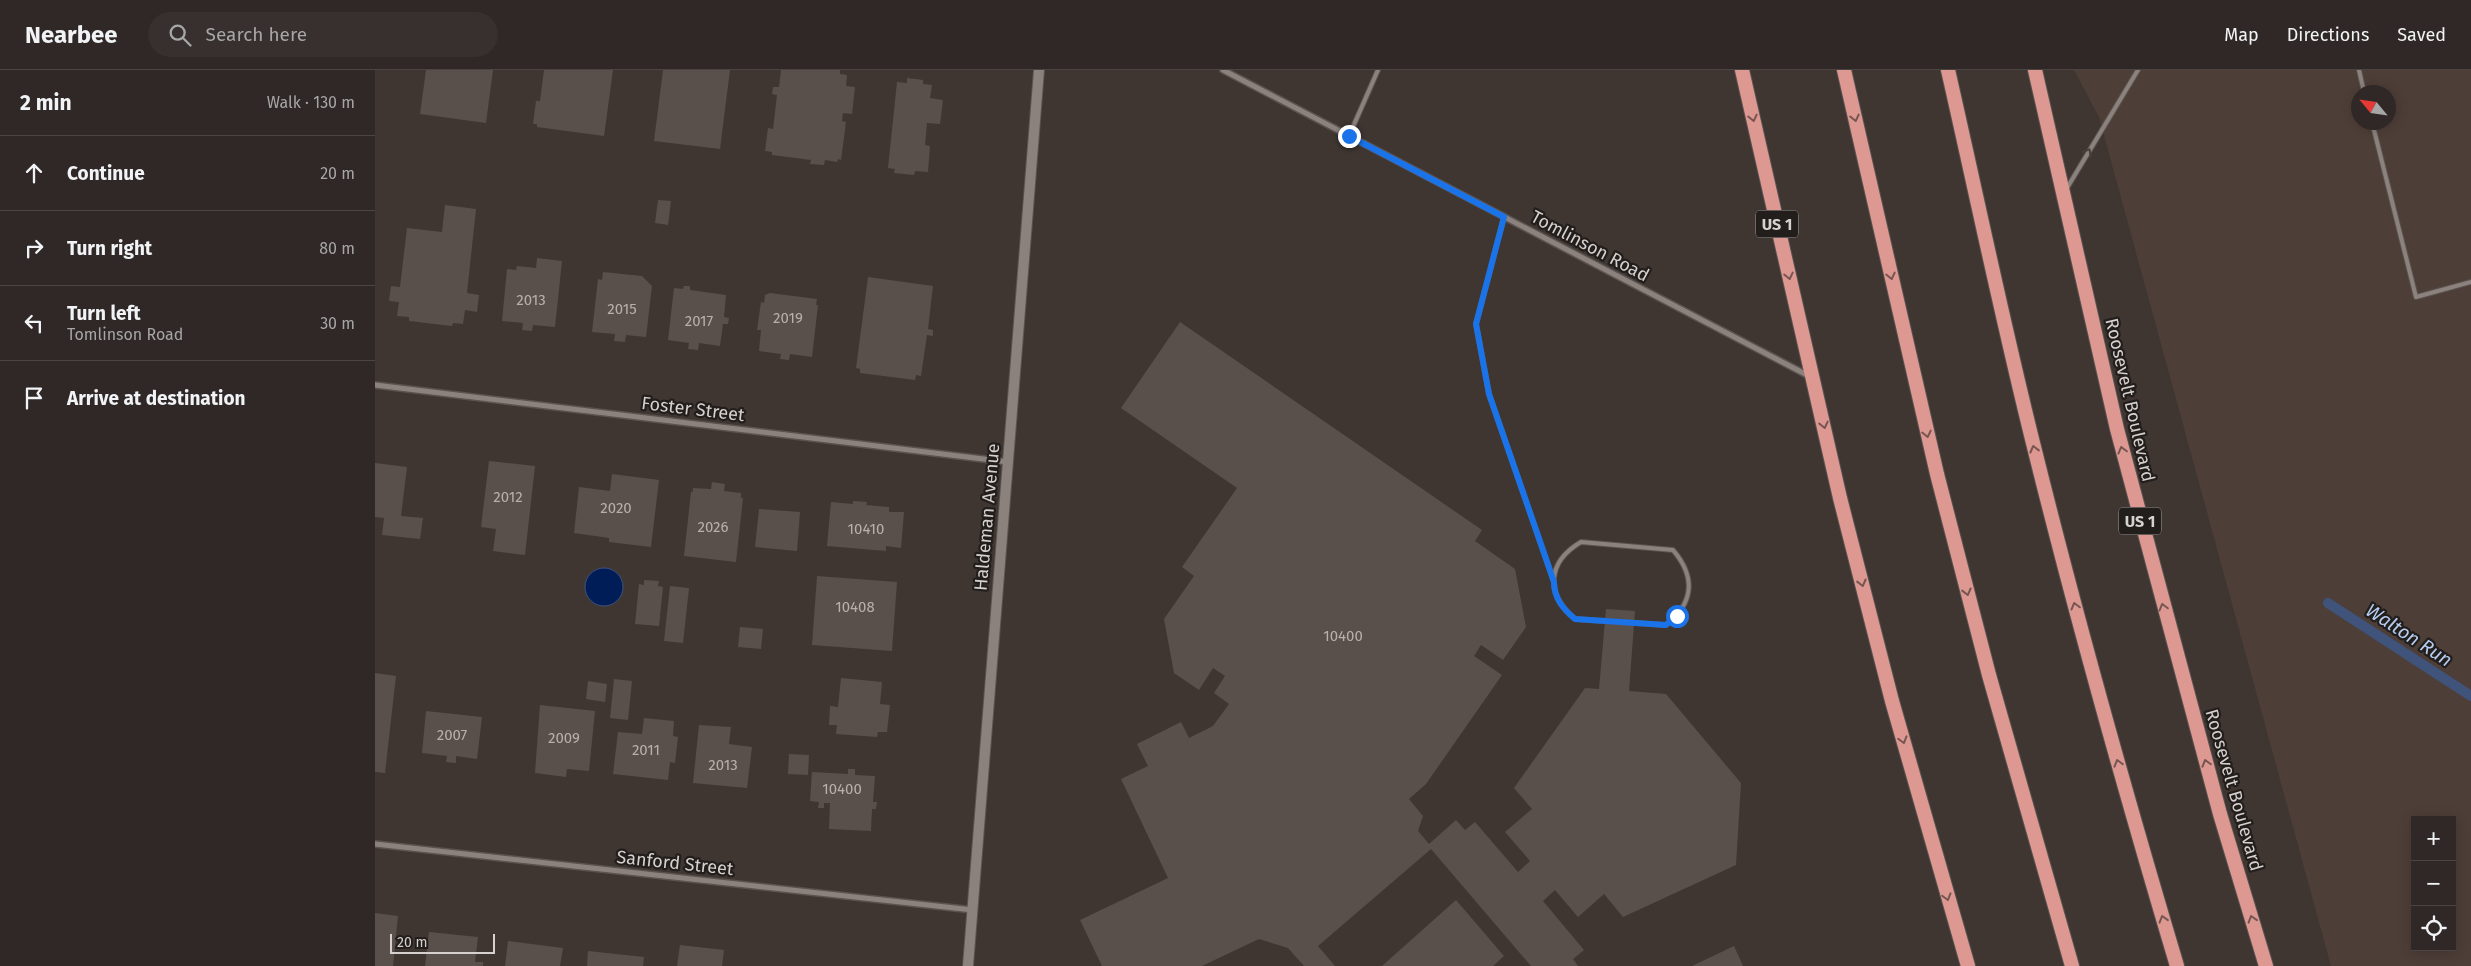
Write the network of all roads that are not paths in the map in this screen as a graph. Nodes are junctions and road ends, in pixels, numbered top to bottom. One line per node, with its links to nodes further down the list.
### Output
1 (1039, 70): 18 (main road, Haldeman Avenue)
2 (1223, 70): 12 (street, Tomlinson Road)
3 (1378, 70): 12 (lane)
4 (1742, 70): 16 (highway, US 1, one-way to 16)
5 (1844, 70): 24 (highway, one-way to 24)
6 (1947, 70): 25 (highway, one-way to 6)
7 (2035, 70): 13 (highway, Roosevelt Boulevard / US 1)
8 (2138, 70): 13 (lane, one-way to 8)
9 (2359, 70): 10 (lane)
10 (2362, 85)
11 (2374, 130): 15 (lane)
12 (1349, 136): 14 (street, Tomlinson Road)
13 (2063, 194): 26 (highway, Roosevelt Boulevard / US 1, one-way to 13)
14 (1504, 217): 16 (street, Tomlinson Road); 19 (lane)
15 (2471, 282)
16 (1812, 378): 23 (highway, US 1, one-way to 23)
17 (375, 385): 18 (street, Foster Street)
18 (1008, 462): 21 (main road, Haldeman Avenue)
19 (1554, 582): 19 (lane)
20 (375, 844): 21 (street, Sanford Street)
21 (973, 910): 22 (main road, Haldeman Avenue)
22 (968, 966)
23 (1968, 966)
24 (2072, 966)
25 (2177, 966)
26 (2266, 966)

